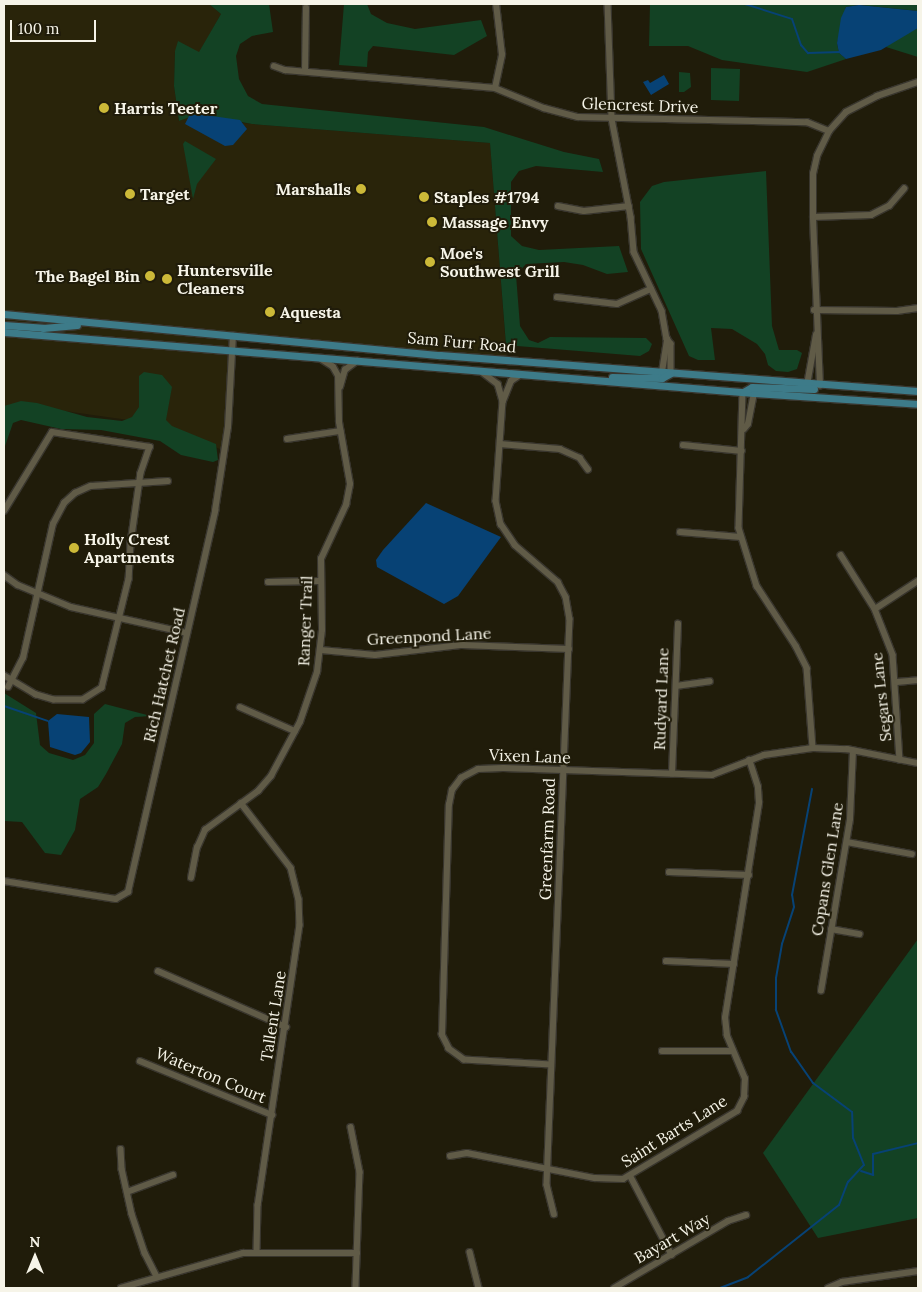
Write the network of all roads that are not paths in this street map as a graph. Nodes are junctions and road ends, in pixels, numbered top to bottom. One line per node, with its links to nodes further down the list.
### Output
1 (496, 4): 7 (street)
2 (608, 4): 8 (street)
3 (306, 8): 5 (street)
4 (274, 66): 5 (street, Glencrest Drive)
5 (304, 71): 7 (street, Glencrest Drive)
6 (918, 82): 9 (street)
7 (495, 88): 8 (street, Glencrest Drive)
8 (612, 119): 9 (street, Glencrest Drive); 12 (street)
9 (829, 131): 13 (street)
10 (904, 189): 13 (street)
11 (558, 206): 12 (street)
12 (630, 206): 14 (street)
13 (813, 217): 17 (street)
14 (651, 289): 15 (street); 24 (street)
15 (557, 297)
16 (918, 308): 17 (street)
17 (814, 310): 22 (street)
18 (4, 314): 19 (main road, Sam Furr Road)
19 (84, 323): 20 (main road); 23 (main road, Sam Furr Road)
20 (4, 325)
21 (4, 332): 25 (main road, Sam Furr Road)
22 (816, 335): 33 (street); 34 (street)
23 (233, 336): 25 (street, Rich Hatchet Road); 29 (main road, Sam Furr Road)
24 (667, 338): 29 (street); 30 (street)
25 (232, 350): 26 (main road, Sam Furr Road); 63 (street, Rich Hatchet Road)
26 (317, 357): 27 (main road, Sam Furr Road); 35 (street, Ranger Trail)
27 (358, 360): 28 (main road, Sam Furr Road); 35 (street, Ranger Trail)
28 (479, 370): 31 (main road, Sam Furr Road); 40 (street)
29 (662, 372): 30 (main road, Sam Furr Road)
30 (671, 373): 32 (main road); 33 (main road, Sam Furr Road)
31 (523, 374): 32 (main road, Sam Furr Road); 40 (street, Greenfarm Road)
32 (560, 376): 38 (main road, Sam Furr Road)
33 (807, 385): 34 (main road, Sam Furr Road)
34 (820, 386): 36 (main road, Sam Furr Road)
35 (340, 387): 43 (street, Ranger Trail)
36 (864, 388): 37 (main road, Sam Furr Road); 38 (main road)
37 (918, 391)
38 (743, 392): 39 (main road, Sam Furr Road); 42 (street)
39 (754, 393): 41 (main road, Sam Furr Road); 42 (street)
40 (503, 401): 45 (street, Greenfarm Road)
41 (918, 404)
42 (744, 429): 47 (street)
43 (340, 430): 44 (street); 56 (street, Ranger Trail)
44 (287, 438)
45 (500, 444): 48 (street); 64 (street, Greenfarm Road)
46 (683, 445): 47 (street)
47 (742, 451): 53 (street)
48 (588, 469)
49 (168, 481): 50 (street)
50 (140, 483): 51 (street); 59 (street); 61 (street)
51 (4, 511)
52 (680, 532): 53 (street)
53 (741, 537): 75 (street)
54 (841, 555): 60 (street, Segars Lane)
55 (4, 576): 59 (street)
56 (320, 581): 58 (street); 65 (street, Ranger Trail)
57 (918, 581): 60 (street)
58 (268, 582)
59 (38, 594): 61 (street); 67 (street)
60 (875, 609): 70 (street, Segars Lane)
61 (120, 618): 63 (street); 67 (street)
62 (678, 624): 71 (street, Rudyard Lane)
63 (187, 633): 88 (street, Rich Hatchet Road)
64 (569, 649): 65 (street, Greenpond Lane); 80 (street, Greenfarm Road)
65 (321, 650): 74 (street, Ranger Trail)
66 (4, 676): 67 (street)
67 (11, 680): 72 (street)
68 (918, 680): 70 (street)
69 (710, 681): 71 (street)
70 (897, 682): 78 (street, Segars Lane)
71 (676, 686): 81 (street, Rudyard Lane)
72 (8, 687)
73 (240, 707): 74 (street)
74 (295, 731): 82 (street, Ranger Trail)
75 (813, 748): 76 (street, Vixen Lane); 77 (street, Vixen Lane)
76 (853, 750): 78 (street, Vixen Lane); 83 (street, Copans Glen Lane)
77 (749, 760): 81 (street, Vixen Lane); 86 (street, Saint Barts Lane)
78 (900, 760): 79 (street, Vixen Lane)
79 (918, 763)
80 (564, 771): 81 (street, Vixen Lane); 99 (street, Greenfarm Road); 99 (street, Vixen Lane)
81 (672, 774)
82 (241, 803): 87 (street, Ranger Trail); 95 (street, Tallent Lane)
83 (847, 842): 84 (street); 89 (street, Copans Glen Lane)
84 (912, 854)
85 (669, 872): 86 (street)
86 (748, 875): 92 (street, Saint Barts Lane)
87 (191, 878)
88 (4, 881)
89 (831, 929): 90 (street); 94 (street, Copans Glen Lane)
90 (860, 934)
91 (666, 961): 92 (street)
92 (734, 964): 96 (street, Saint Barts Lane)
93 (158, 971): 95 (street)
94 (821, 991)
95 (286, 1028): 100 (street, Tallent Lane)
96 (733, 1050): 97 (street); 106 (street, Saint Barts Lane)
97 (662, 1051)
98 (140, 1061): 100 (street, Waterton Court)
99 (552, 1065): 104 (street, Greenfarm Road)
100 (272, 1115): 110 (street, Tallent Lane)
101 (350, 1127): 112 (street)
102 (121, 1149): 107 (street)
103 (450, 1156): 104 (street, Saint Barts Lane)
104 (548, 1168): 106 (street, Saint Barts Lane); 108 (street, Greenfarm Road)
105 (173, 1175): 107 (street)
106 (630, 1176): 113 (street)
107 (128, 1192): 115 (street)
108 (554, 1214)
109 (746, 1215): 113 (street, Bayart Way)
110 (257, 1252): 112 (street); 115 (street)
111 (470, 1252): 118 (street)
112 (357, 1253): 117 (street)
113 (672, 1255): 119 (street, Bayart Way)
114 (918, 1271): 120 (street)
115 (157, 1278): 116 (street)
116 (124, 1288)
117 (356, 1288)
118 (479, 1288)
119 (614, 1288)
120 (828, 1288)

